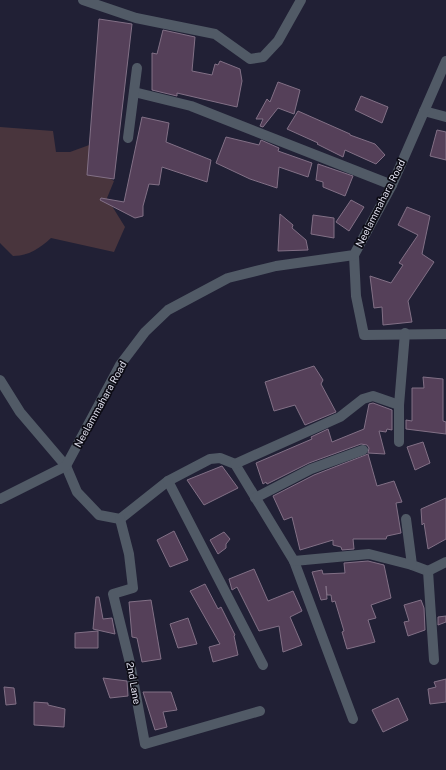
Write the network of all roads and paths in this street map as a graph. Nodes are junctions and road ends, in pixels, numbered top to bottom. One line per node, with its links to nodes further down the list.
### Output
1 (83, 0): 2 (street)
2 (301, 0)
3 (445, 65): 6 (street, Neelammahara Road)
4 (137, 68): 5 (street)
5 (134, 92): 8 (street); 9 (street)
6 (424, 111): 7 (street); 9 (street, Neelammahara Road)
7 (446, 116)
8 (128, 138)
9 (392, 185): 10 (street, Neelammahara Road)
10 (354, 255): 11 (street); 18 (street, Neelammahara Road)
11 (405, 333): 12 (street); 14 (street)
12 (446, 334)
13 (0, 380): 18 (street)
14 (399, 405): 15 (street); 17 (street)
15 (399, 442)
16 (362, 450): 20 (street)
17 (235, 464): 19 (street); 20 (street)
18 (66, 466): 21 (street); 22 (street)
19 (168, 481): 22 (street); 29 (street)
20 (255, 498): 24 (street)
21 (0, 499)
22 (120, 519): 30 (street, 2nd Lane)
23 (406, 519): 26 (street)
24 (294, 561): 26 (street); 31 (street)
25 (446, 562): 27 (street)
26 (412, 565): 27 (street)
27 (428, 571): 28 (street)
28 (434, 660)
29 (263, 665)
30 (260, 711)
31 (352, 719)

